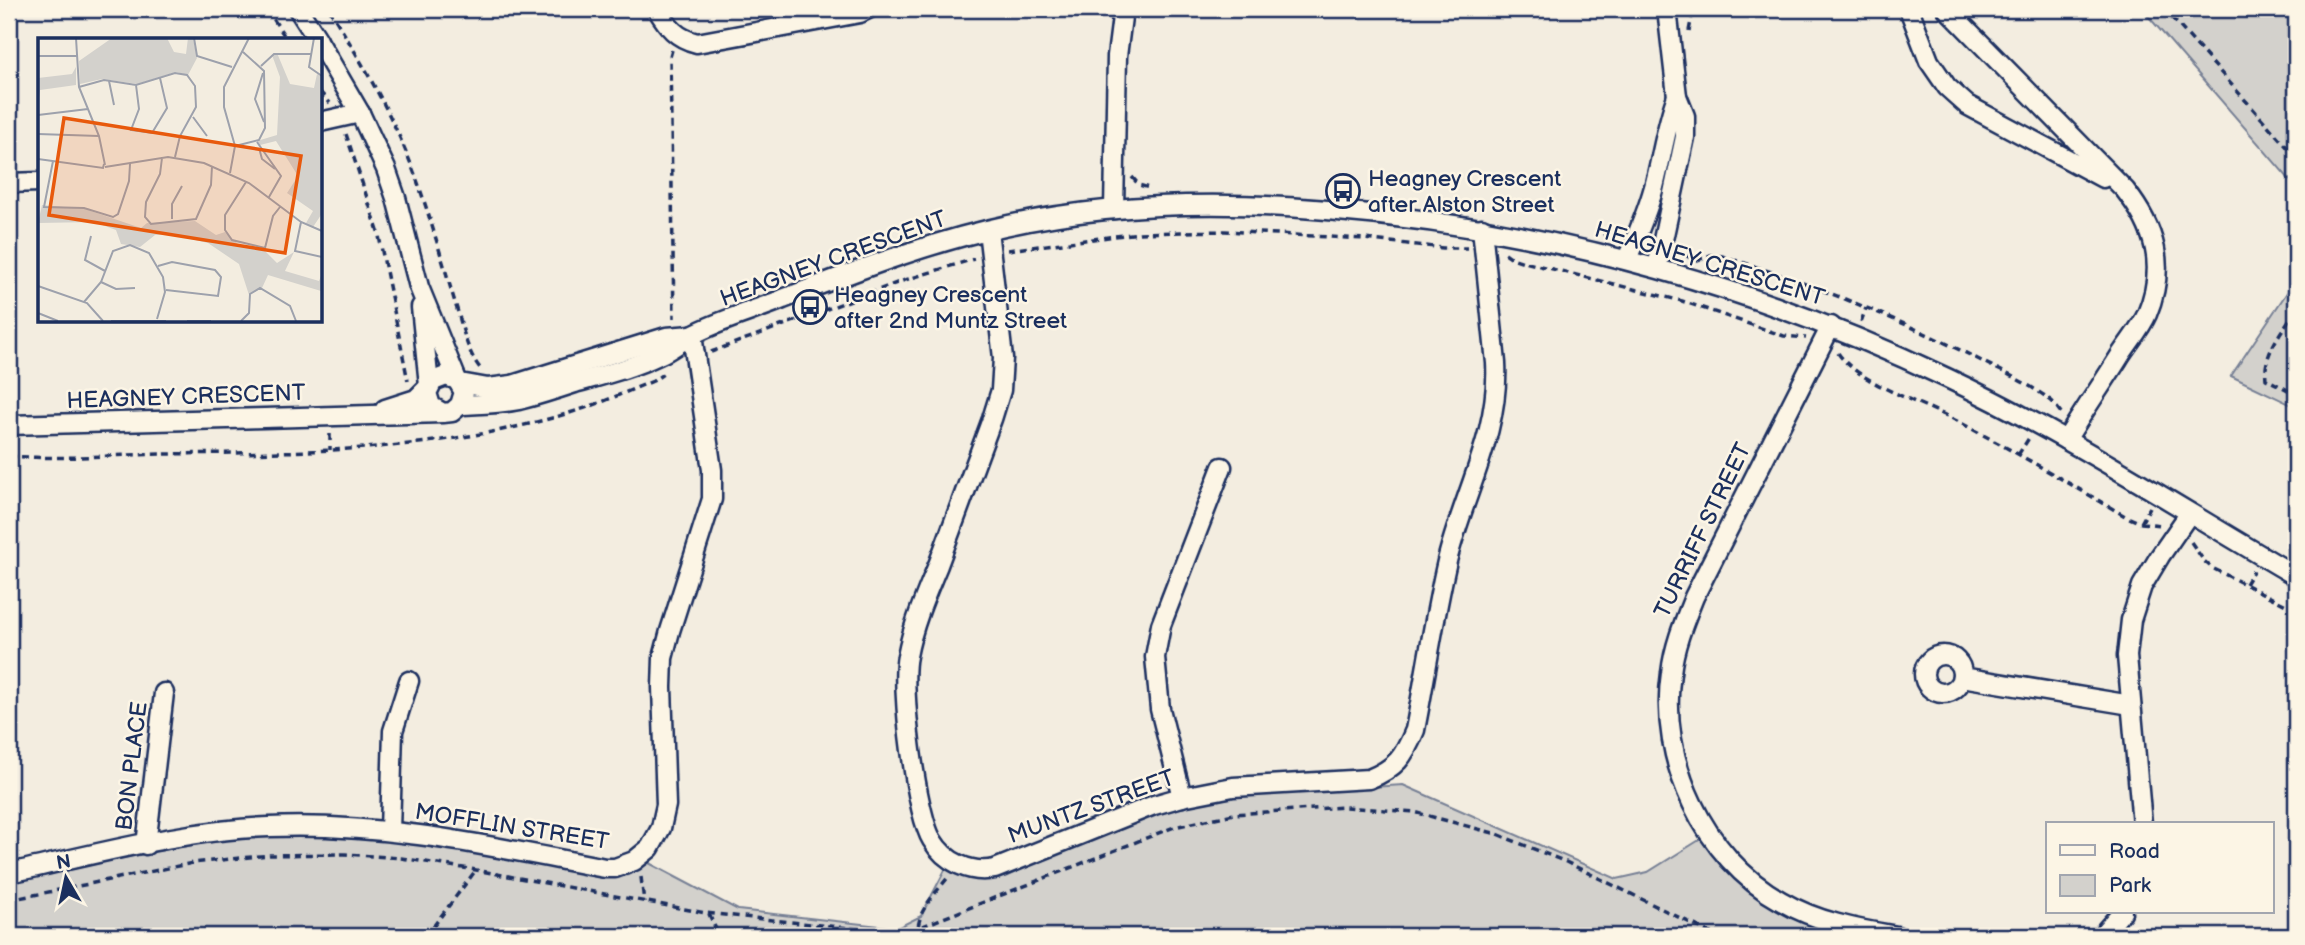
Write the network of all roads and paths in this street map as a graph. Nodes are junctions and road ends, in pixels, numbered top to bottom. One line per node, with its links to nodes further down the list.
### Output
1 (267, 9): 14 (path)
2 (298, 9): 15 (street)
3 (329, 9): 47 (path)
4 (657, 9): 13 (street)
5 (868, 9): 13 (street)
6 (1123, 9): 27 (street)
7 (1690, 9): 12 (path)
8 (1909, 9): 29 (street)
9 (1947, 9): 29 (street)
10 (2164, 9): 22 (path)
11 (1670, 10): 18 (street)
12 (1688, 34)
13 (677, 35): 42 (path)
14 (286, 38)
15 (316, 38)
16 (322, 47): 19 (street)
17 (322, 94): 20 (path)
18 (1676, 96): 38 (street); 39 (street)
19 (360, 113): 20 (street); 40 (street)
20 (339, 118): 21 (street); 50 (path)
21 (322, 122)
22 (2296, 157)
23 (1129, 172): 26 (path)
24 (38, 182): 25 (street)
25 (9, 183)
26 (1139, 185): 27 (path); 28 (path)
27 (1115, 187): 30 (street)
28 (1157, 189)
29 (2124, 190): 57 (street)
30 (1114, 209): 31 (street, HEAGNEY CRESCENT); 33 (street, HEAGNEY CRESCENT)
31 (1482, 228): 36 (street, MUNTZ STREET); 38 (street, HEAGNEY CRESCENT)
32 (1623, 228): 34 (path)
33 (988, 230): 37 (street); 44 (street, HEAGNEY CRESCENT)
34 (1600, 235)
35 (1676, 239): 57 (path)
36 (1484, 248): 37 (path); 45 (path); 68 (street, MUNTZ STREET)
37 (991, 253): 46 (path); 73 (street)
38 (1627, 260): 39 (street, HEAGNEY CRESCENT)
39 (1657, 268): 43 (street, HEAGNEY CRESCENT)
40 (419, 287): 48 (street); 49 (street)
41 (2296, 310): 52 (path)
42 (674, 324)
43 (1831, 326): 45 (street, TURRIFF STREET); 57 (street, HEAGNEY CRESCENT)
44 (692, 335): 46 (street, MOFFLIN STREET); 51 (street, HEAGNEY CRESCENT)
45 (1822, 344): 61 (path); 85 (street, TURRIFF STREET)
46 (694, 357): 58 (path); 72 (street, MOFFLIN STREET)
47 (482, 371)
48 (459, 382): 49 (street); 51 (street, HEAGNEY CRESCENT); 53 (street)
49 (429, 386): 54 (street); 55 (street, HEAGNEY CRESCENT)
50 (405, 389)
51 (514, 393): 53 (street, HEAGNEY CRESCENT)
52 (2296, 394)
53 (460, 405): 54 (street)
54 (443, 413): 55 (street, HEAGNEY CRESCENT)
55 (365, 415): 56 (street, HEAGNEY CRESCENT)
56 (9, 425)
57 (2071, 432): 60 (street, HEAGNEY CRESCENT)
58 (9, 456)
59 (1222, 467): 68 (street)
60 (2189, 514): 61 (street); 62 (street, HEAGNEY CRESCENT)
61 (2177, 531): 63 (path); 67 (street)
62 (2296, 576)
63 (2296, 610)
64 (1962, 677): 67 (street)
65 (409, 681): 70 (street)
66 (164, 693): 71 (street, BON PLACE)
67 (2131, 705): 69 (street)
68 (1182, 797): 73 (street, MUNTZ STREET)
69 (2142, 822)
70 (390, 831): 71 (street, MOFFLIN STREET); 72 (street, MOFFLIN STREET)
71 (146, 845): 75 (street, MOFFLIN STREET)
72 (634, 861): 77 (path)
73 (955, 862): 80 (path)
74 (475, 870): 76 (path); 77 (path); 81 (path)
75 (9, 873)
76 (9, 900)
77 (644, 902): 78 (path)
78 (709, 914): 80 (path); 82 (path)
79 (2120, 914): 86 (street)
80 (919, 929): 83 (path); 84 (path)
81 (426, 936)
82 (719, 936)
83 (913, 936)
84 (1717, 936)
85 (1898, 936)
86 (2101, 936)

